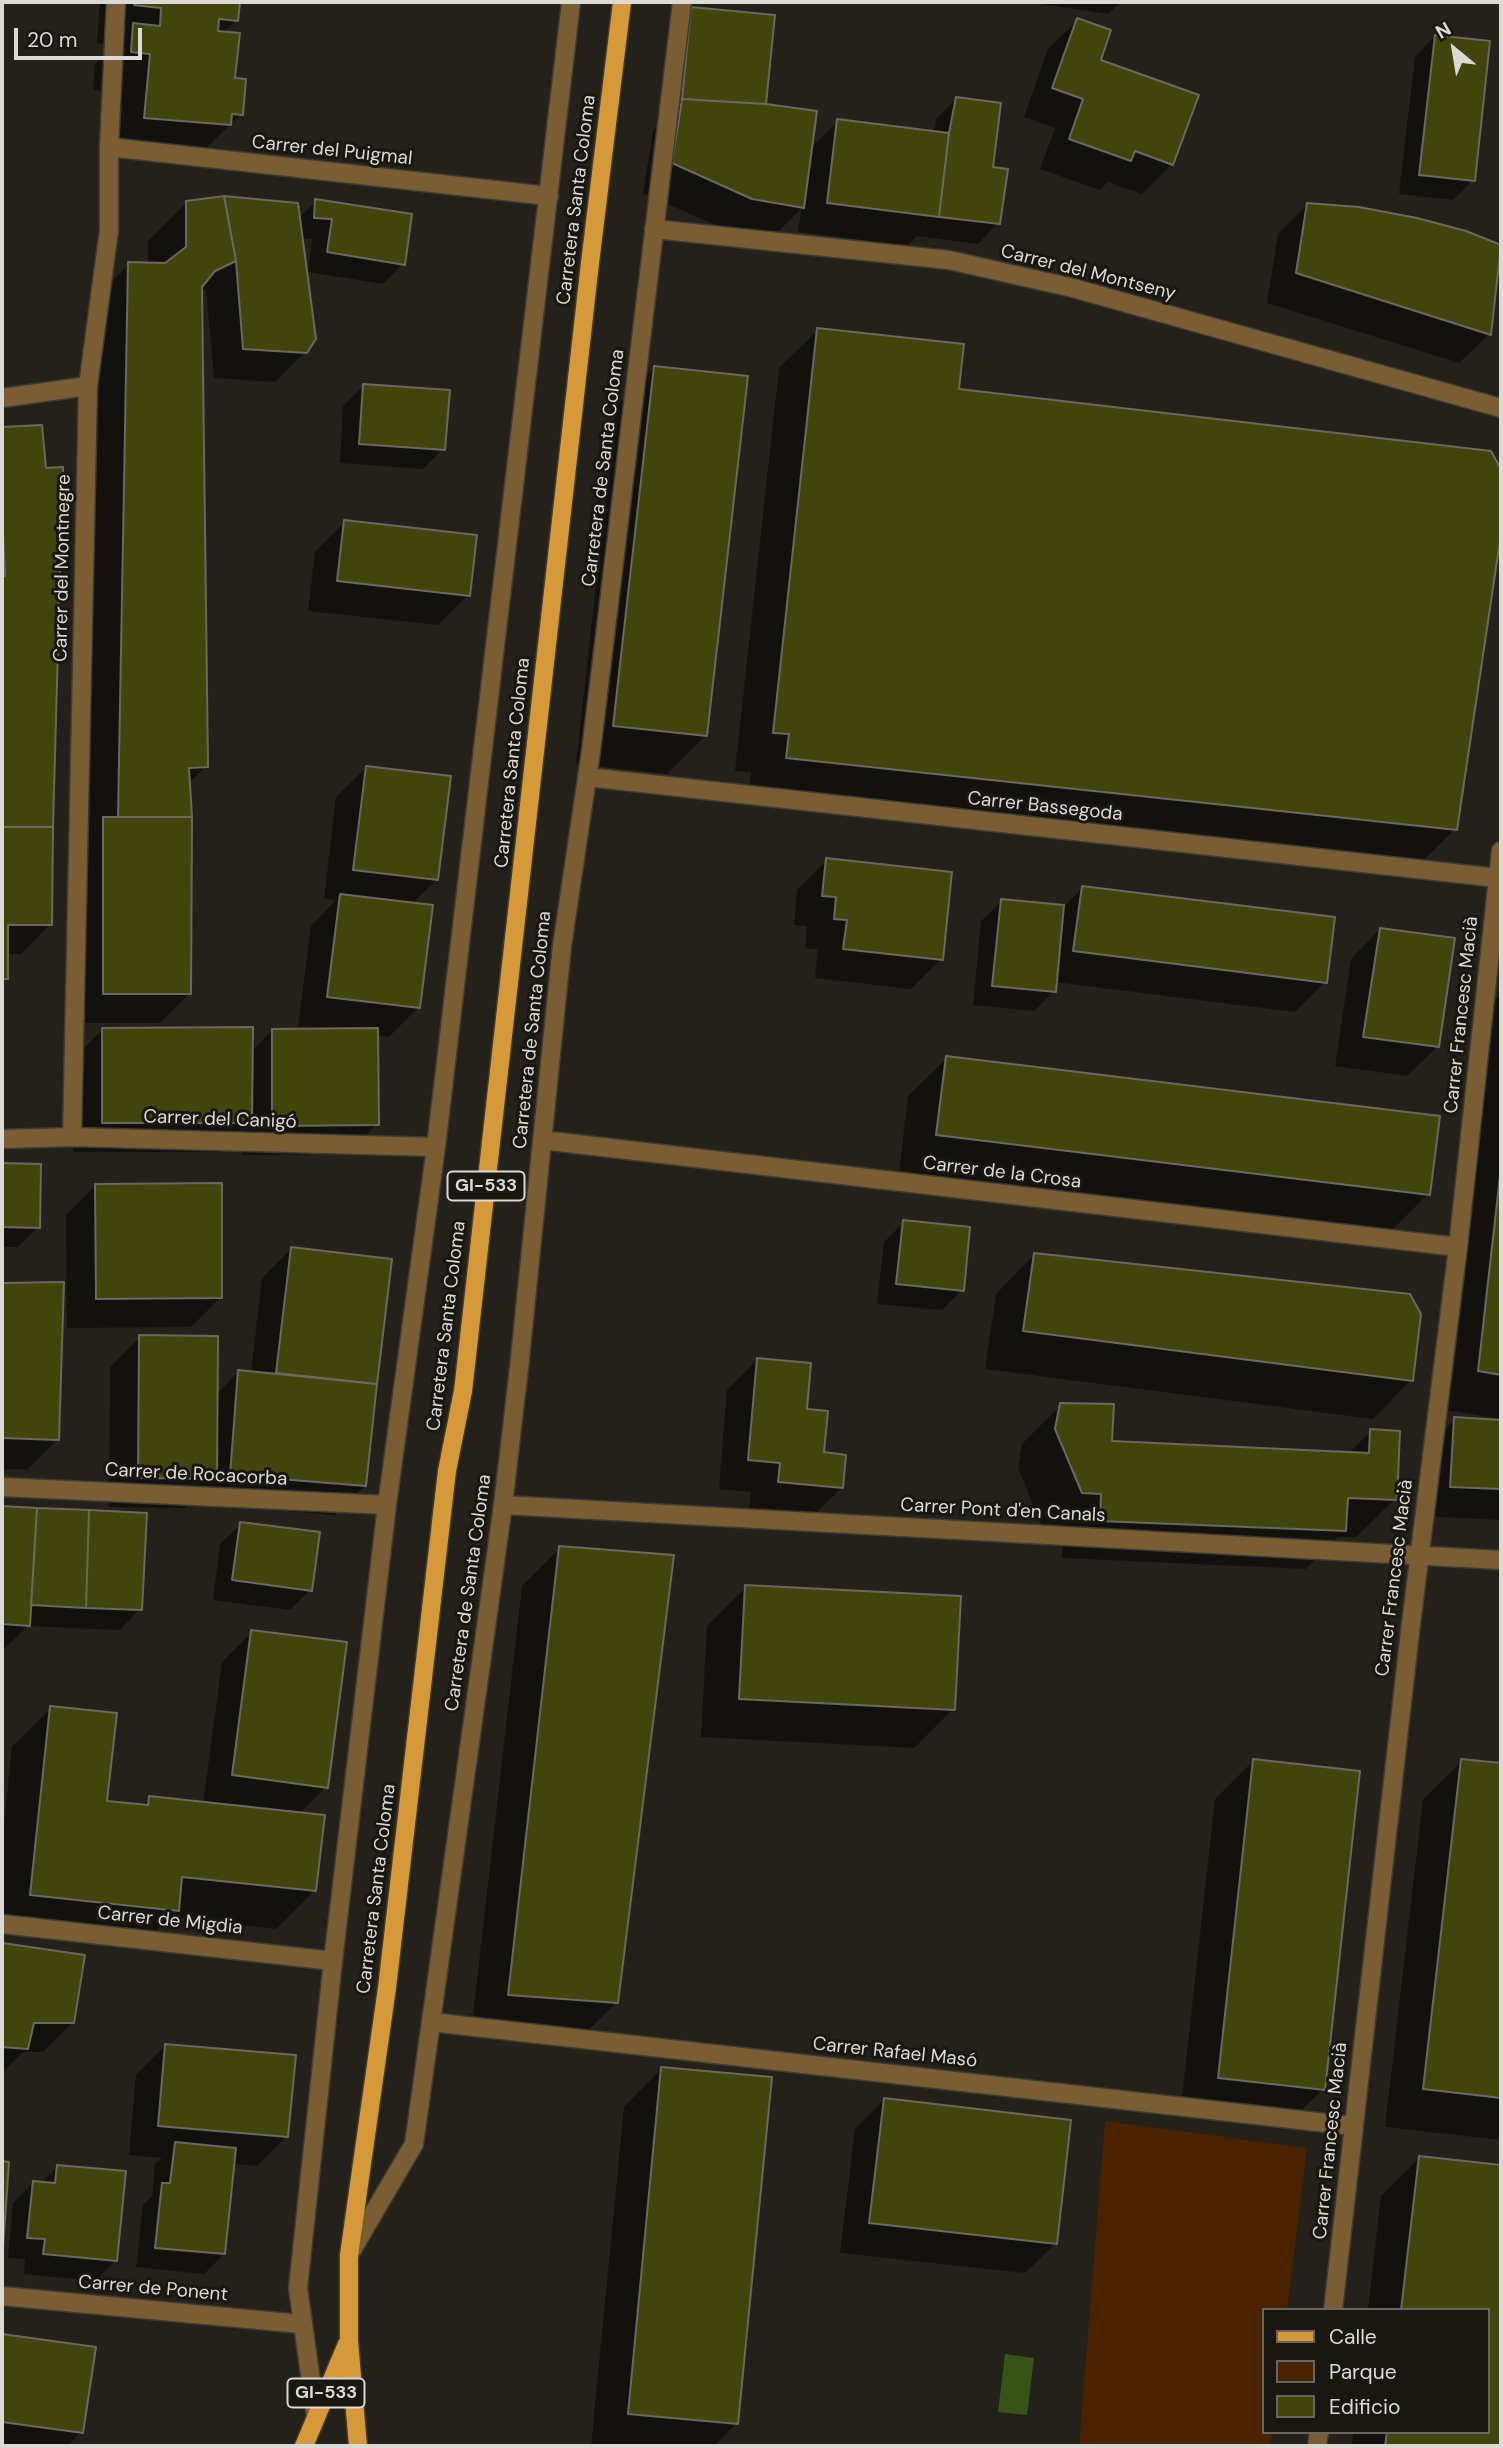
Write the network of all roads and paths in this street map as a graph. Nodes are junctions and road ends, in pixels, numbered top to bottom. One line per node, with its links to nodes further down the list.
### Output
1 (116, 2): 5 (street, Carrer del Montnegre)
2 (571, 2): 6 (street, Carretera Santa Coloma)
3 (622, 2): 28 (main road, Carretera Santa Coloma / GI-533)
4 (682, 2): 7 (street, Carretera de Santa Coloma)
5 (109, 148): 6 (street, Carrer del Puigmal); 8 (street, Carrer del Montnegre)
6 (549, 196): 17 (street, Carretera Santa Coloma)
7 (654, 229): 10 (street, Carrer del Montseny); 11 (street, Carretera de Santa Coloma)
8 (88, 386): 9 (street); 14 (street, Carrer del Montnegre)
9 (2, 398)
10 (1501, 408)
11 (587, 777): 13 (street, Carrer Bassegoda); 16 (street, Carretera de Santa Coloma)
12 (1501, 851): 13 (street, Carrer Francesc Macià)
13 (1498, 878): 18 (street, Carrer Francesc Macià)
14 (72, 1138): 15 (street, Carrer del Canigó); 17 (street, Carrer del Canigó)
15 (2, 1139)
16 (542, 1140): 18 (street, Carrer de la Crosa); 21 (street, Carretera de Santa Coloma)
17 (436, 1147): 20 (street, Carretera Santa Coloma)
18 (1458, 1247): 22 (street, Carrer Francesc Macià)
19 (2, 1487): 20 (street, Carrer de Rocacorba)
20 (387, 1505): 25 (street, Carretera Santa Coloma)
21 (503, 1505): 22 (street, Carrer Pont d'en Canals); 26 (street, Carretera de Santa Coloma)
22 (1419, 1555): 23 (street, Carrer Pont d'en Canals); 27 (street, Carrer Francesc Macià)
23 (1501, 1560)
24 (2, 1924): 25 (street, Carrer de Migdia)
25 (333, 1961): 31 (street, Carretera Santa Coloma)
26 (431, 2022): 27 (street, Carrer Rafael Masó); 28 (street, Carretera de Santa Coloma)
27 (1353, 2126): 30 (street, Carrer Francesc Macià)
28 (349, 2255): 32 (main road, Carretera Santa Coloma / GI-533)
29 (2, 2296): 31 (street, Carrer de Ponent)
30 (1333, 2308)
31 (301, 2324): 33 (street, Carretera Santa Coloma)
32 (349, 2340): 33 (main road, GI-533); 35 (main road, Carretera Santa Coloma / GI-533)
33 (316, 2417): 34 (main road, GI-533)
34 (304, 2446)
35 (358, 2446)

